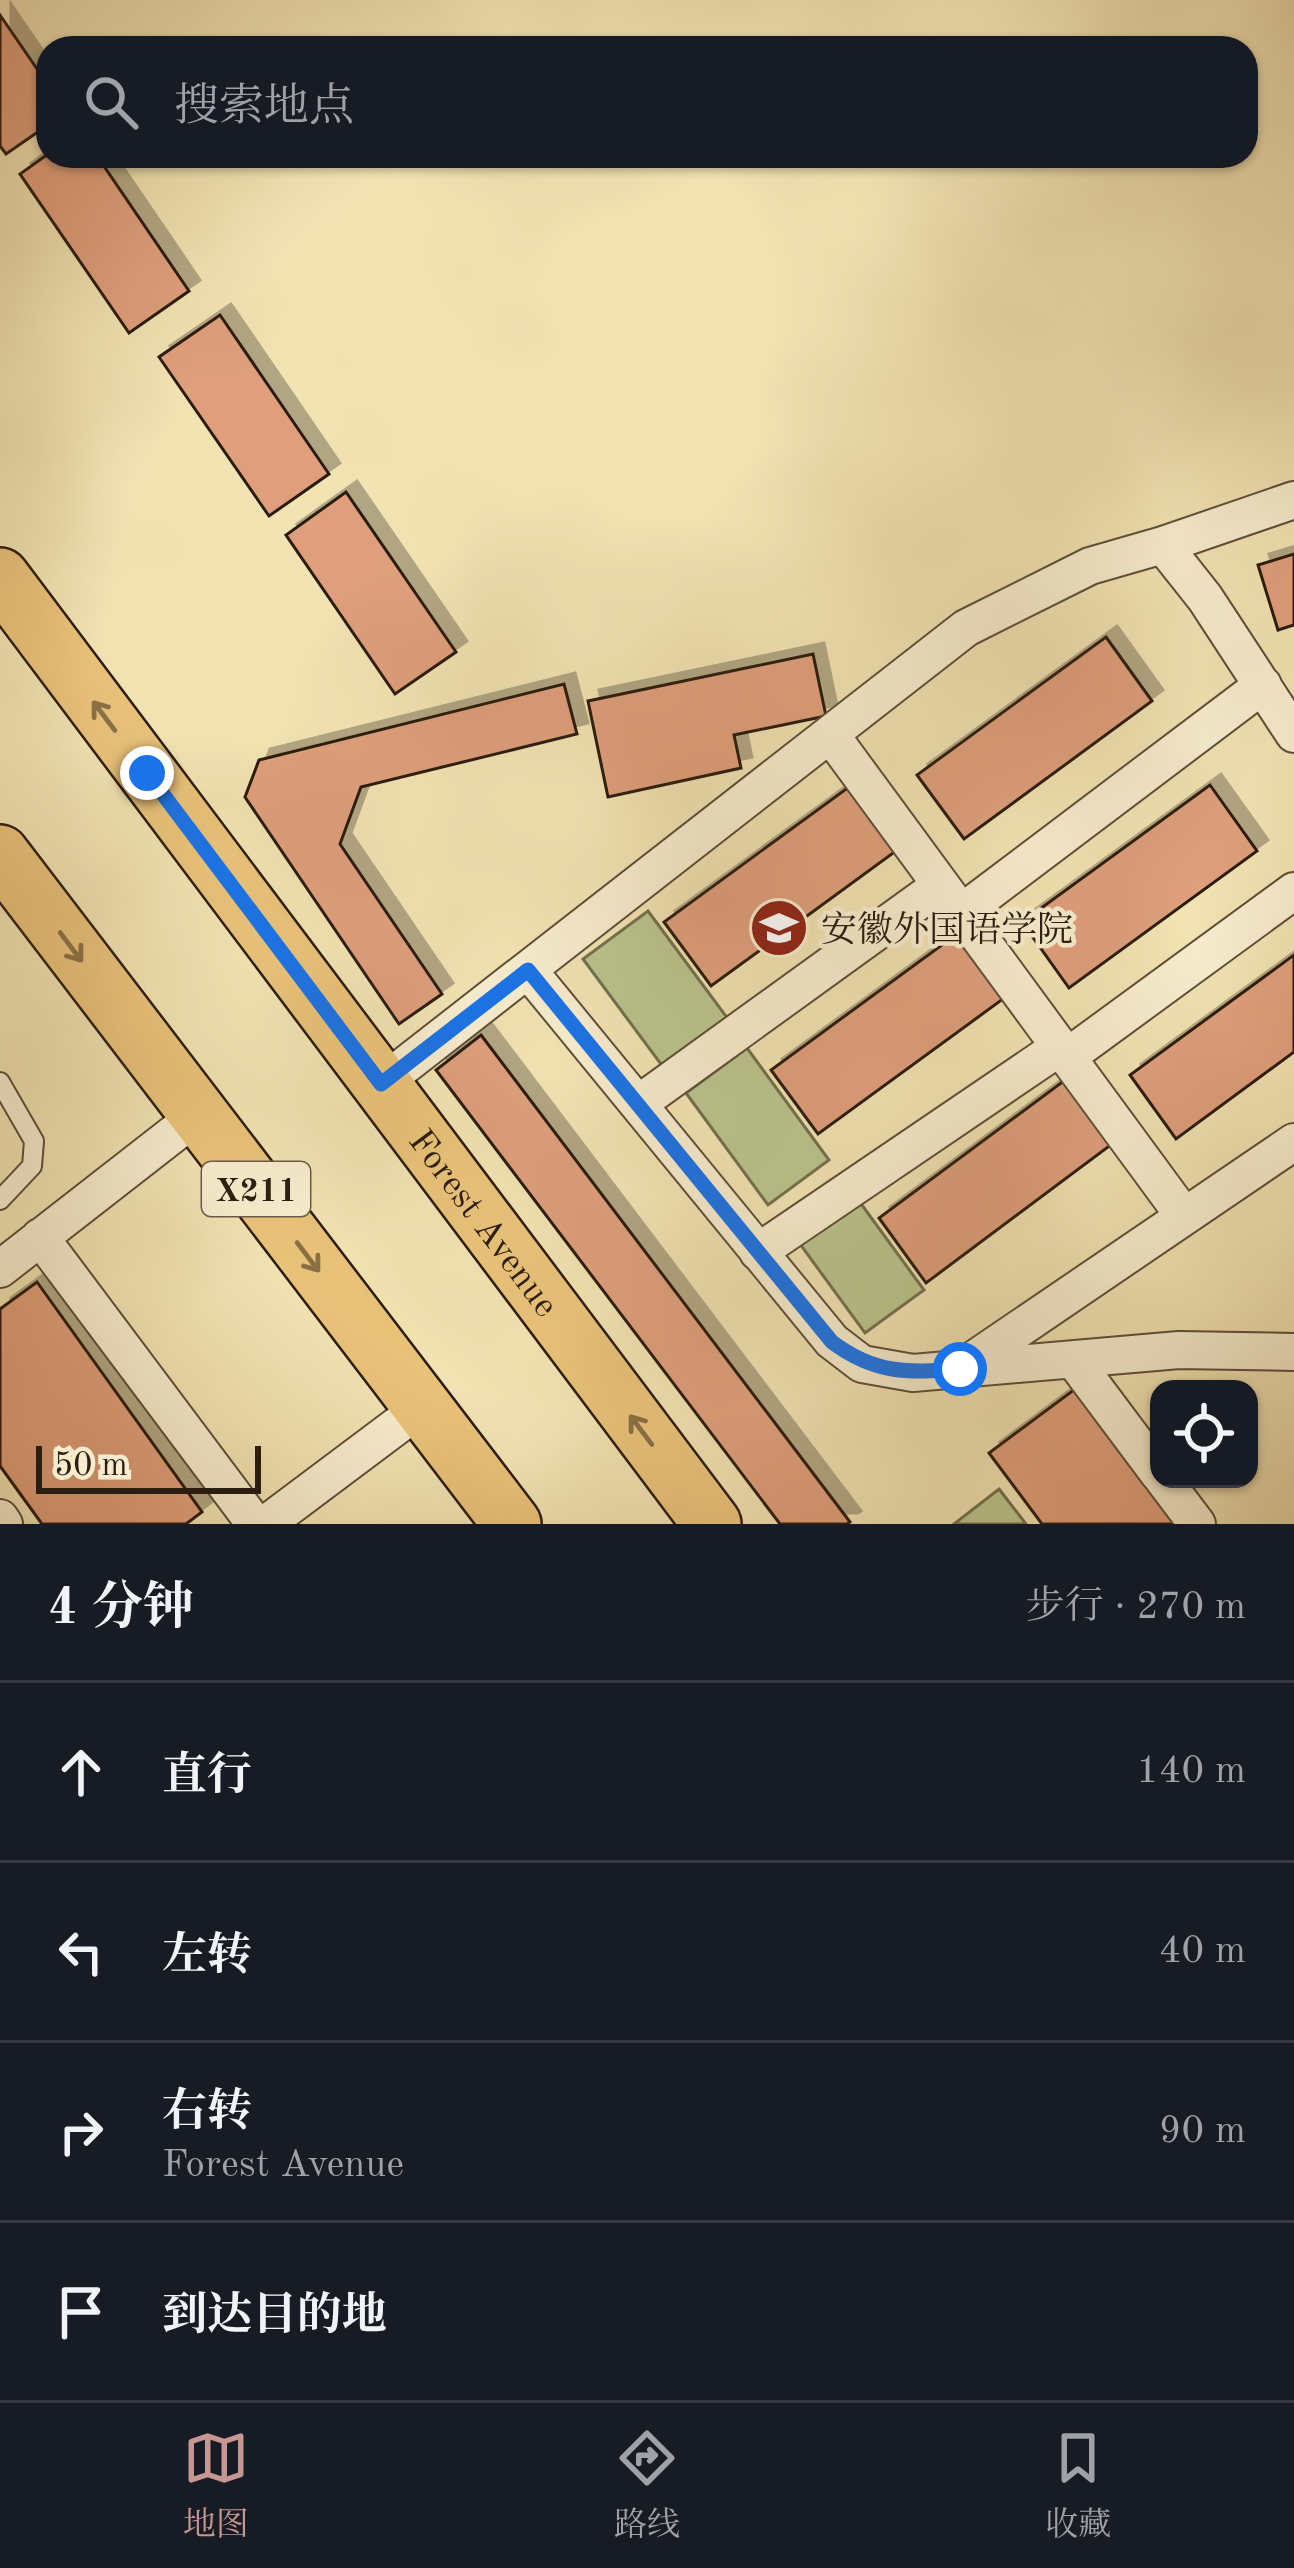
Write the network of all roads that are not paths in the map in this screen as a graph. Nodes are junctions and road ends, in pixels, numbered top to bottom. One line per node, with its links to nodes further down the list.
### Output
1 (1294, 500): 2 (street)
2 (1163, 545): 4 (street); 5 (street)
3 (0, 577): 13 (main road, Forest Avenue, one-way to 3)
4 (1263, 686): 6 (street); 9 (street)
5 (830, 734): 9 (street); 10 (street)
6 (1294, 734)
7 (4, 868): 15 (main road, X211, one-way to 15)
8 (1294, 891): 11 (street)
9 (951, 899): 11 (street); 14 (street)
10 (528, 970): 13 (street); 14 (street)
11 (1064, 1052): 18 (street); 20 (street)
12 (0, 1082): 17 (lane)
13 (381, 1084): 31 (main road, Forest Avenue, one-way to 13)
14 (638, 1104): 20 (street)
15 (199, 1114): 19 (street); 25 (main road, X211, one-way to 25)
16 (1294, 1142): 18 (street)
17 (0, 1200)
18 (1184, 1216): 24 (street)
19 (40, 1237): 21 (street); 28 (street)
20 (758, 1252): 24 (street)
21 (0, 1269)
22 (1294, 1352): 23 (street)
23 (1072, 1359): 24 (street); 26 (street)
24 (960, 1369)
25 (422, 1407): 29 (street); 30 (main road, X211)
26 (1150, 1462)
27 (1170, 1488): 32 (street)
28 (255, 1524)
29 (266, 1524)
30 (512, 1524)
31 (712, 1524)
32 (1197, 1524)

